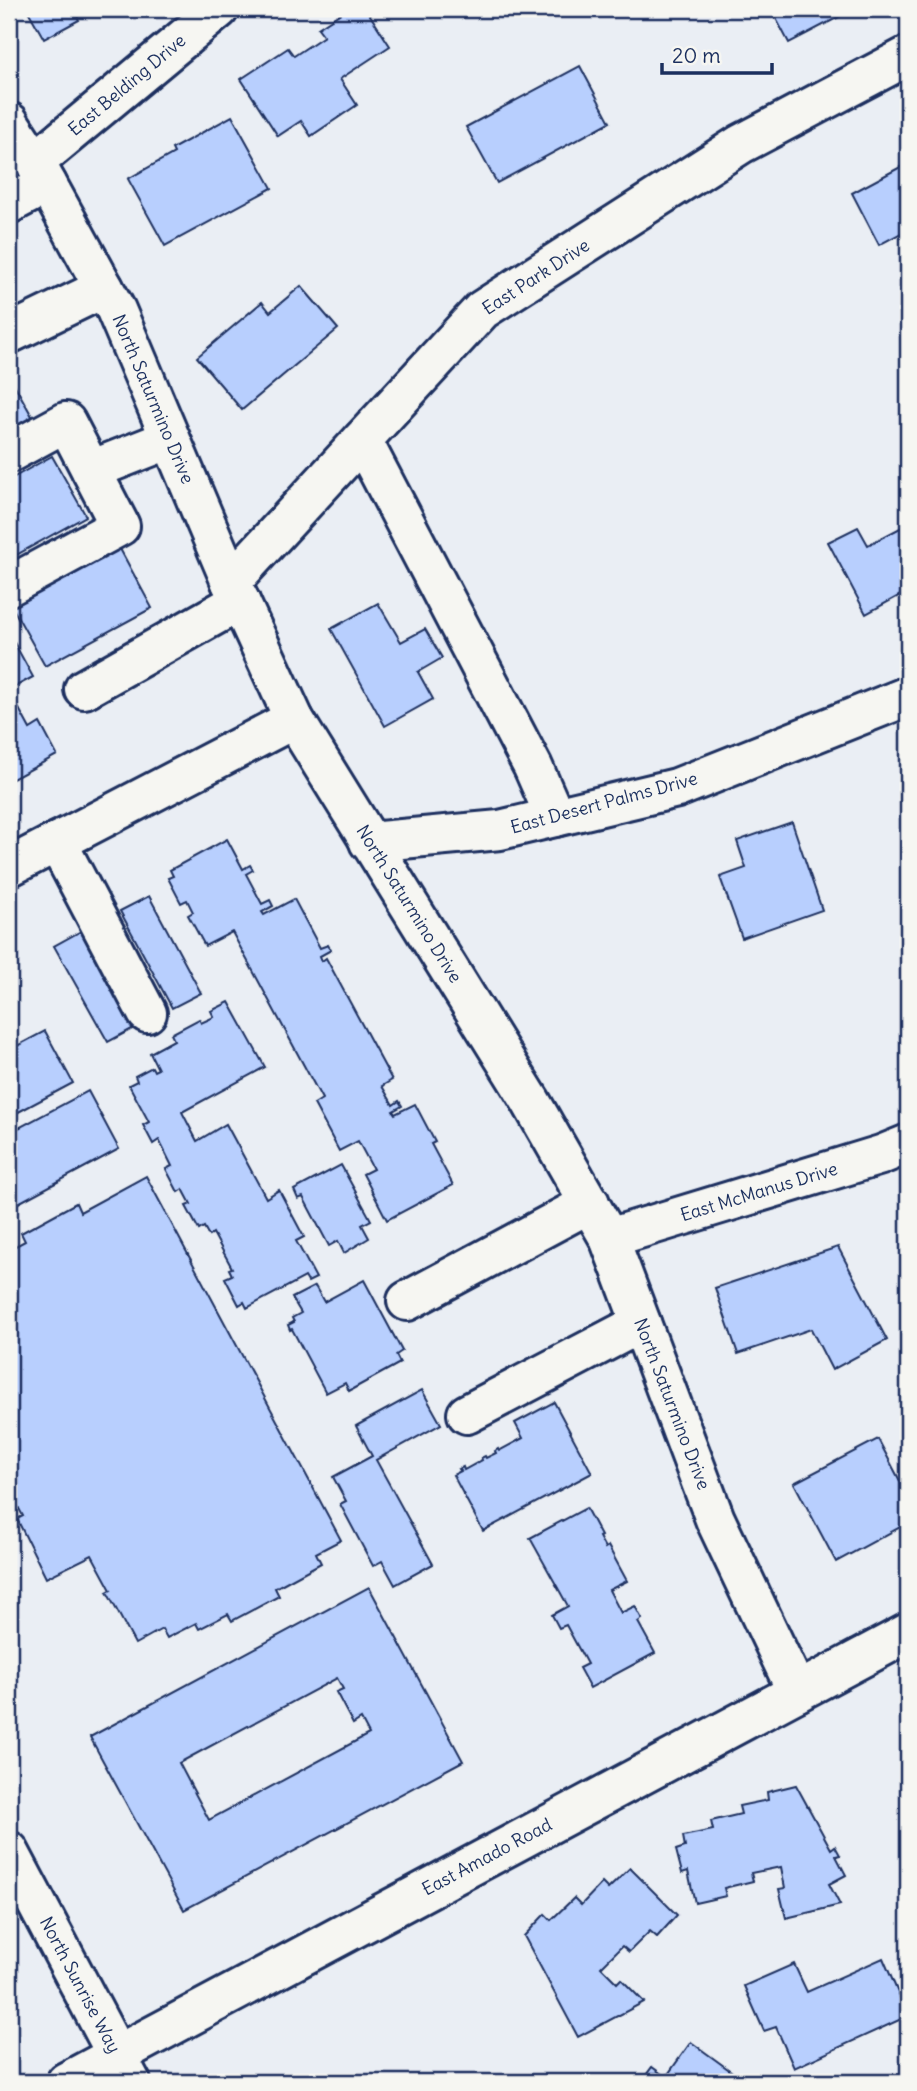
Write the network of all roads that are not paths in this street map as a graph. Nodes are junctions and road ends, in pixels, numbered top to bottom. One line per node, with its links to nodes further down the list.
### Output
1 (219, 9): 4 (street, East Belding Drive)
2 (908, 56): 9 (street, East Park Drive)
3 (9, 122): 4 (street, North Saturmino Drive)
4 (41, 173): 5 (street, East Belding Drive); 6 (street, North Saturmino Drive)
5 (9, 204)
6 (104, 288): 7 (street); 8 (street, North Saturmino Drive)
7 (9, 334)
8 (170, 439): 11 (street); 13 (street, North Saturmino Drive)
9 (362, 440): 13 (street, East Park Drive); 17 (street)
10 (9, 453): 11 (street)
11 (91, 470): 12 (street)
12 (9, 586)
13 (235, 591): 14 (street, East Park Drive); 16 (street, North Saturmino Drive)
14 (84, 689)
15 (908, 696): 17 (street, East Desert Palms Drive)
16 (293, 719): 18 (street); 19 (street, North Saturmino Drive)
17 (555, 817): 19 (street, East Desert Palms Drive)
18 (57, 842): 20 (street); 21 (street)
19 (369, 842): 23 (street, North Saturmino Drive)
20 (9, 867)
21 (147, 1013)
22 (908, 1144): 24 (street, East McManus Drive)
23 (590, 1203): 24 (street, North Saturmino Drive); 25 (street)
24 (610, 1238): 26 (street, North Saturmino Drive)
25 (407, 1301)
26 (641, 1323): 27 (street); 29 (street, North Saturmino Drive)
27 (467, 1414)
28 (908, 1633): 29 (street, East Amado Road)
29 (797, 1692): 31 (street, East Amado Road)
30 (9, 1851): 31 (street, North Sunrise Way)
31 (124, 2068): 32 (street, East Amado Road)
32 (66, 2082)

